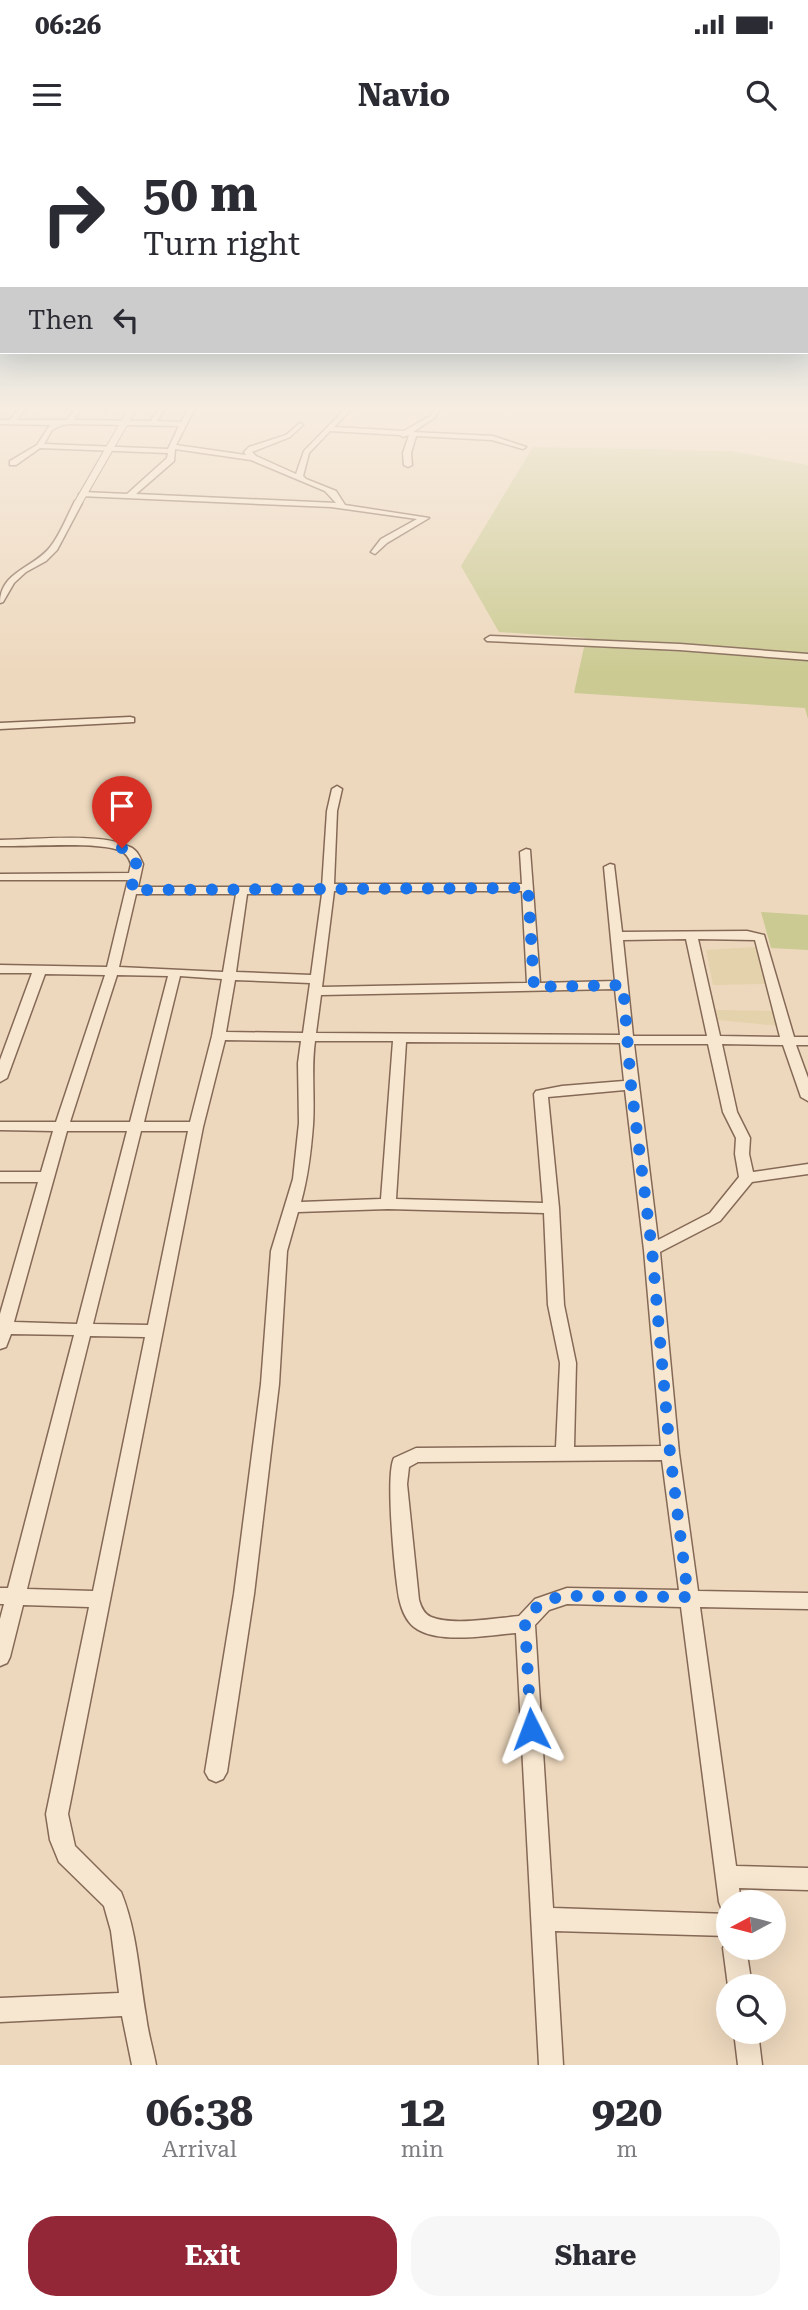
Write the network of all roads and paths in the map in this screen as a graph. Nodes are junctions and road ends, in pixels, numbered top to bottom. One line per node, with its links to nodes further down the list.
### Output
1 (83, 496): 4 (street)
2 (337, 496): 5 (street)
3 (128, 497): 4 (street); 5 (street)
4 (81, 499): 7 (street)
5 (341, 506): 6 (street)
6 (375, 552)
7 (0, 600)
8 (490, 639): 9 (street)
9 (808, 657)
10 (130, 720): 11 (street)
11 (0, 726)
12 (337, 789): 19 (street)
13 (0, 844): 16 (street)
14 (526, 852): 18 (street)
15 (610, 867): 23 (street)
16 (134, 876): 17 (street); 20 (street)
17 (0, 877)
18 (528, 888): 19 (street); 31 (street)
19 (328, 889): 21 (street); 29 (street)
20 (131, 890): 21 (street); 26 (street)
21 (242, 890): 28 (street)
22 (691, 935): 23 (street); 36 (street); 37 (street)
23 (617, 936): 30 (street)
24 (0, 969): 25 (street)
25 (40, 970): 26 (street); 39 (street)
26 (112, 971): 27 (street); 43 (street)
27 (175, 972): 28 (street); 44 (street)
28 (229, 976): 29 (street); 32 (street)
29 (316, 985): 31 (street); 33 (street)
30 (623, 985): 31 (street); 35 (street)
31 (534, 987)
32 (219, 1036): 33 (street); 45 (street)
33 (308, 1038): 34 (street); 51 (street)
34 (400, 1038): 35 (street); 50 (street)
35 (628, 1041): 36 (street); 40 (street)
36 (714, 1041): 37 (street); 49 (street)
37 (788, 1041): 38 (street); 41 (street)
38 (808, 1041)
39 (0, 1076)
40 (631, 1085): 52 (street); 53 (street)
41 (808, 1097)
42 (0, 1126): 43 (street)
43 (61, 1127): 44 (street); 48 (street)
44 (134, 1127): 45 (street); 54 (street)
45 (196, 1127): 55 (street)
46 (808, 1169): 49 (street)
47 (0, 1177): 48 (street)
48 (47, 1177): 56 (street)
49 (747, 1178): 53 (street)
50 (388, 1204): 51 (street); 52 (street)
51 (292, 1207): 65 (street)
52 (551, 1208): 58 (street)
53 (652, 1250): 57 (street)
54 (84, 1329): 55 (street); 56 (street); 59 (street)
55 (155, 1331): 61 (street)
56 (2, 1333)
57 (670, 1453): 58 (street); 60 (street)
58 (565, 1454): 63 (street)
59 (8, 1596): 61 (street); 64 (street)
60 (688, 1597): 62 (street); 63 (street); 66 (street)
61 (101, 1599): 71 (street)
62 (808, 1601)
63 (525, 1624): 69 (street)
64 (0, 1657)
65 (216, 1772)
66 (727, 1877): 67 (street); 68 (street)
67 (808, 1879)
68 (729, 1890)
69 (542, 1919): 70 (street); 75 (street)
70 (716, 1925)
71 (132, 2004): 72 (street); 74 (street)
72 (0, 2010)
73 (747, 2044): 76 (street)
74 (144, 2065)
75 (551, 2065)
76 (750, 2065)

